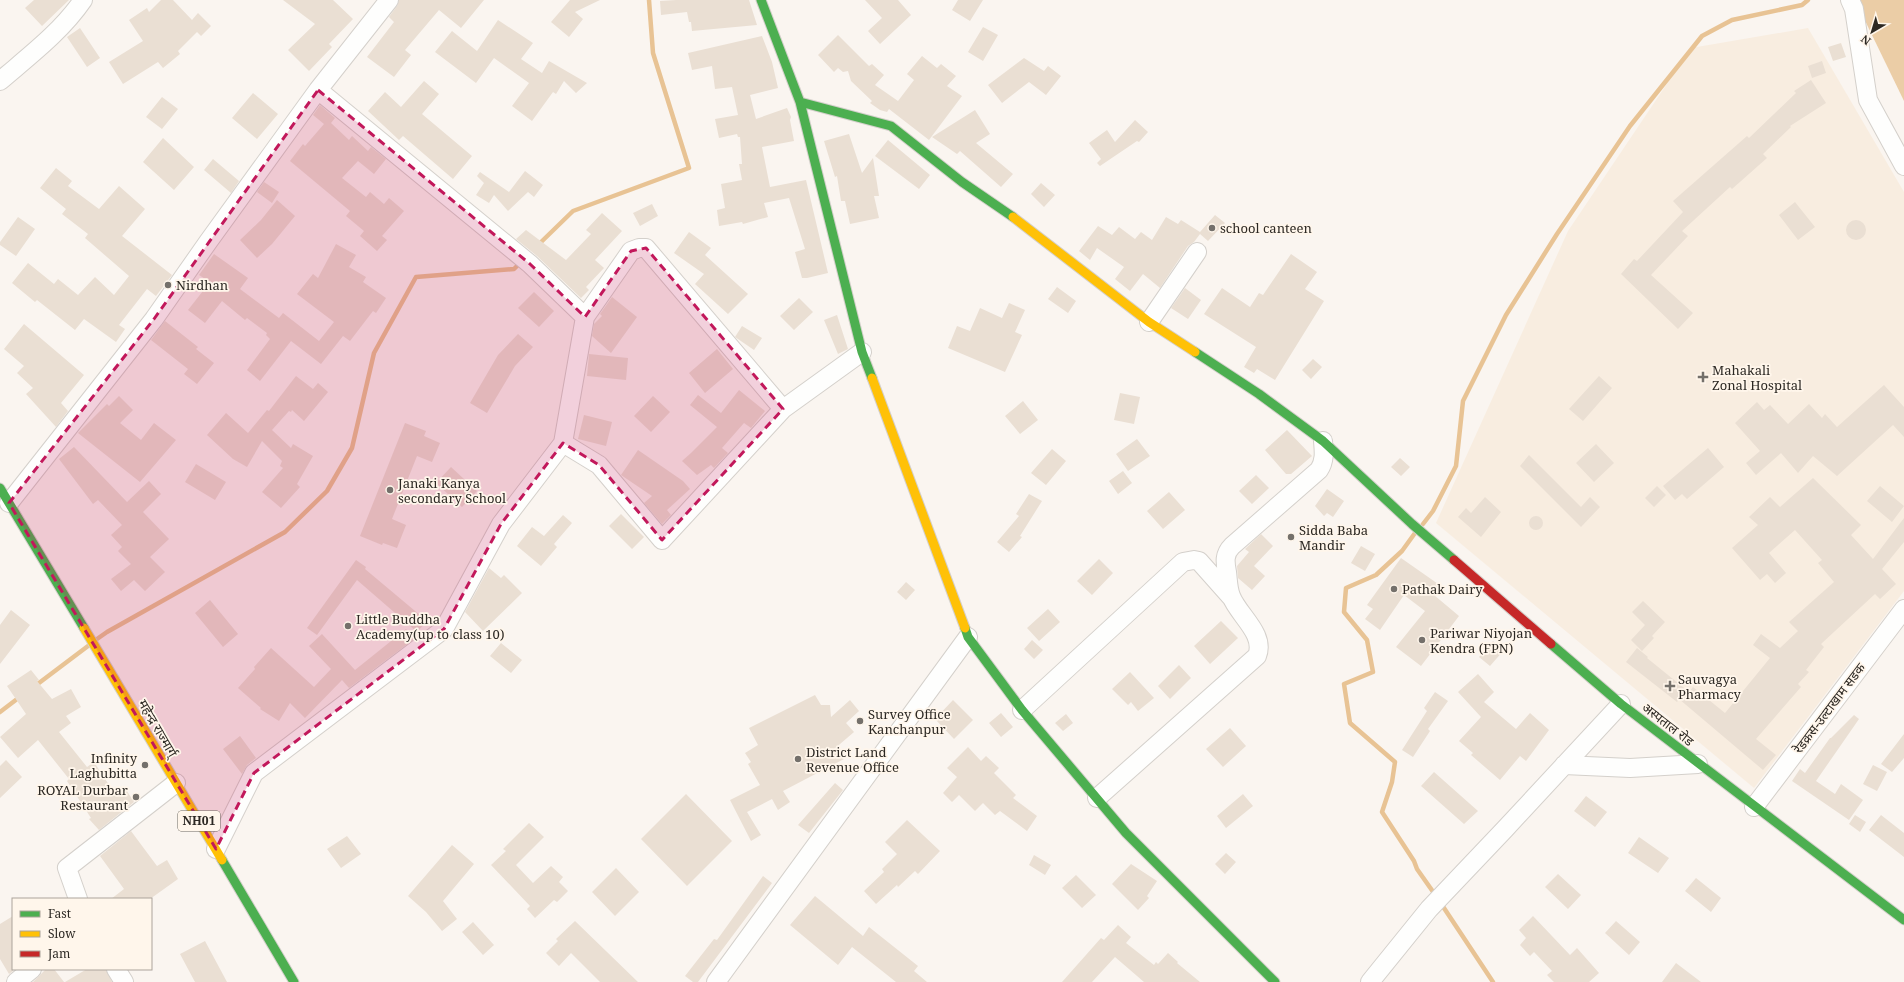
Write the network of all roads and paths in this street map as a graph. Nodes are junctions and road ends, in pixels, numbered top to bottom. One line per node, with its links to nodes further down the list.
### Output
1 (83, 0): 5 (street)
2 (389, 0): 6 (street)
3 (761, 0): 7 (main road)
4 (1850, 0): 8 (street)
5 (0, 81)
6 (318, 90): 10 (street); 17 (street)
7 (800, 102): 11 (main road, अस्पताल रोड); 12 (main road)
8 (1904, 166)
9 (1197, 252): 11 (street)
10 (586, 317): 13 (street); 15 (street)
11 (1149, 322): 14 (main road, अस्पताल रोड)
12 (862, 352): 13 (street); 20 (main road)
13 (783, 409): 15 (street)
14 (1323, 441): 18 (street); 21 (main road, अस्पताल रोड)
15 (563, 443): 28 (street)
16 (0, 488): 17 (main road, महेन्द्र राज्मार्ग् / NH01)
17 (9, 504): 25 (main road, महेन्द्र राज्मार्ग् / NH01)
18 (1231, 597): 22 (street); 26 (street)
19 (1904, 609): 27 (street, रेडक्रस-उल्टाखाम सडक)
20 (968, 637): 22 (main road); 36 (street)
21 (1621, 704): 23 (main road, अस्पताल रोड); 24 (street)
22 (1022, 710): 26 (main road)
23 (1698, 764): 24 (street); 27 (main road, अस्पताल रोड)
24 (1564, 765): 38 (street)
25 (176, 783): 28 (main road, महेन्द्र राज्मार्ग् / NH01); 29 (street)
26 (1097, 798): 37 (main road)
27 (1754, 808): 30 (main road, अस्पताल रोड)
28 (216, 849): 35 (main road, महेन्द्र राज्मार्ग् / NH01)
29 (78, 898)
30 (1904, 920)
31 (31, 970): 33 (street)
32 (117, 970): 34 (street)
33 (16, 982)
34 (124, 982)
35 (294, 982)
36 (716, 982)
37 (1275, 982)
38 (1370, 982)

